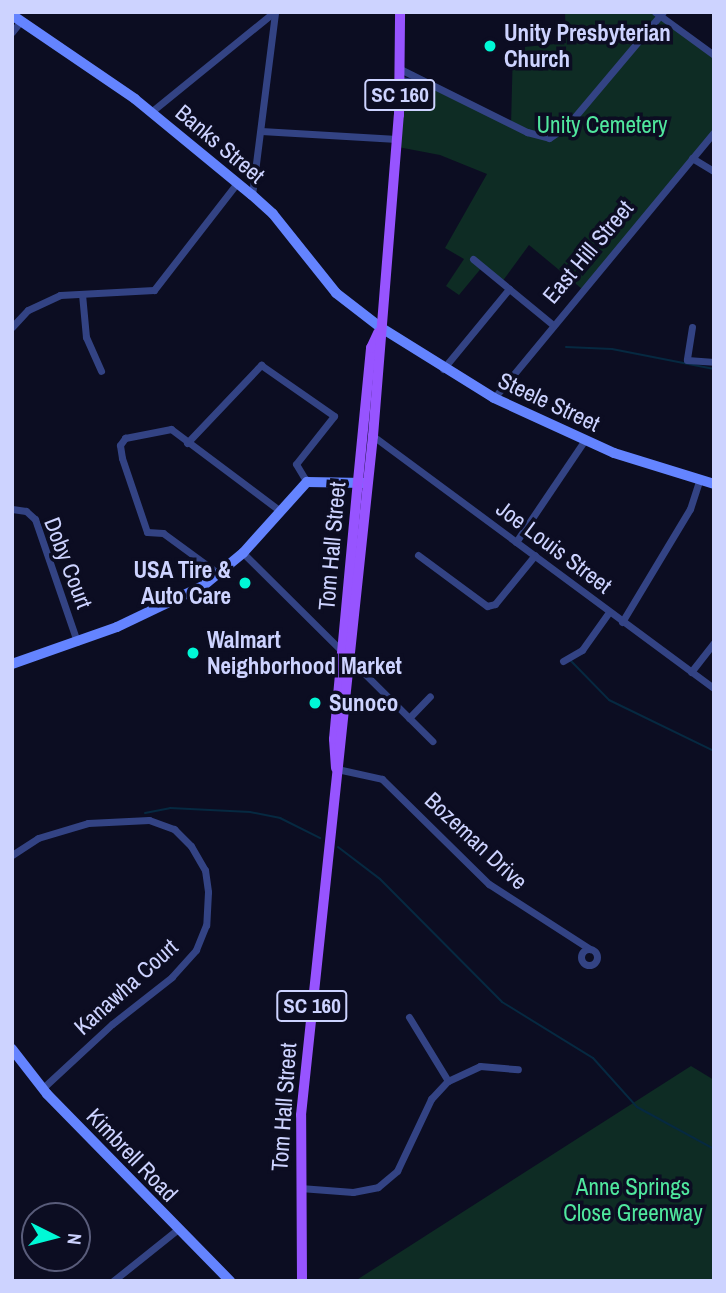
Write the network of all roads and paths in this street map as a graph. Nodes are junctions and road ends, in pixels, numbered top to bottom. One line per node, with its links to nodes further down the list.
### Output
1 (274, 12): 8 (street); 9 (street)
2 (400, 12): 7 (main road, Tom Hall Street / SC 160)
3 (660, 14): 6 (street); 7 (street)
4 (16, 18): 5 (street); 8 (street, Banks Street)
5 (12, 32)
6 (714, 55)
7 (400, 75): 11 (main road, Tom Hall Street / SC 160)
8 (151, 112): 14 (street, Banks Street)
9 (261, 131): 11 (street); 15 (street)
10 (714, 132): 12 (street, East Hill Street)
11 (397, 139): 21 (main road, Tom Hall Street / SC 160)
12 (692, 158): 13 (street); 19 (street, East Hill Street)
13 (714, 171)
14 (237, 183): 15 (street, Banks Street); 18 (street)
15 (252, 195): 21 (street, Banks Street)
16 (473, 259): 17 (street)
17 (509, 289): 19 (street); 24 (street)
18 (82, 294): 20 (street); 25 (street)
19 (553, 325): 26 (street, East Hill Street)
20 (12, 327)
21 (380, 327): 24 (street, Steele Street); 27 (main road, Tom Hall Street / SC 160); 32 (main road, Tom Hall Street / SC 160)
22 (692, 327): 23 (street)
23 (714, 362)
24 (443, 369): 26 (street, Steele Street)
25 (101, 371)
26 (494, 398): 28 (street, Steele Street)
27 (373, 436): 32 (main road, Tom Hall Street / SC 160); 36 (street, Joe Louis Street)
28 (584, 441): 30 (street, Steele Street); 36 (street)
29 (187, 443): 31 (street); 35 (street); 40 (street)
30 (699, 481): 33 (street, Steele Street); 42 (street)
31 (307, 482): 32 (street); 35 (street)
32 (362, 482): 45 (main road, Tom Hall Street / SC 160)
33 (714, 484)
34 (12, 509): 43 (street, Doby Court)
35 (279, 510): 37 (street)
36 (516, 541): 39 (street, Joe Louis Street)
37 (243, 553): 40 (street); 45 (street)
38 (418, 555): 39 (street)
39 (535, 555): 41 (street, Joe Louis Street)
40 (219, 574): 43 (street)
41 (609, 612): 42 (street, Joe Louis Street); 46 (street)
42 (622, 622): 48 (street, Joe Louis Street)
43 (77, 642): 47 (street)
44 (714, 643): 48 (street)
45 (348, 652): 51 (street); 53 (main road, Tom Hall Street / SC 160)
46 (563, 661)
47 (12, 664)
48 (691, 672): 49 (street, Joe Louis Street)
49 (714, 688)
50 (430, 696): 51 (street)
51 (409, 718): 52 (street)
52 (432, 741)
53 (336, 769): 55 (street, Bozeman Drive); 61 (main road, Tom Hall Street / SC 160)
54 (12, 855): 60 (street, Kanawha Court)
55 (590, 949)
56 (409, 1017): 59 (street)
57 (12, 1049): 60 (street, Kimbrell Road)
58 (518, 1069): 59 (street)
59 (448, 1081): 61 (street)
60 (43, 1088): 62 (street, Kimbrell Road)
61 (300, 1188): 65 (main road, Tom Hall Street / SC 160)
62 (177, 1230): 63 (street); 64 (street, Kimbrell Road)
63 (113, 1281)
64 (230, 1281)
65 (302, 1281)

